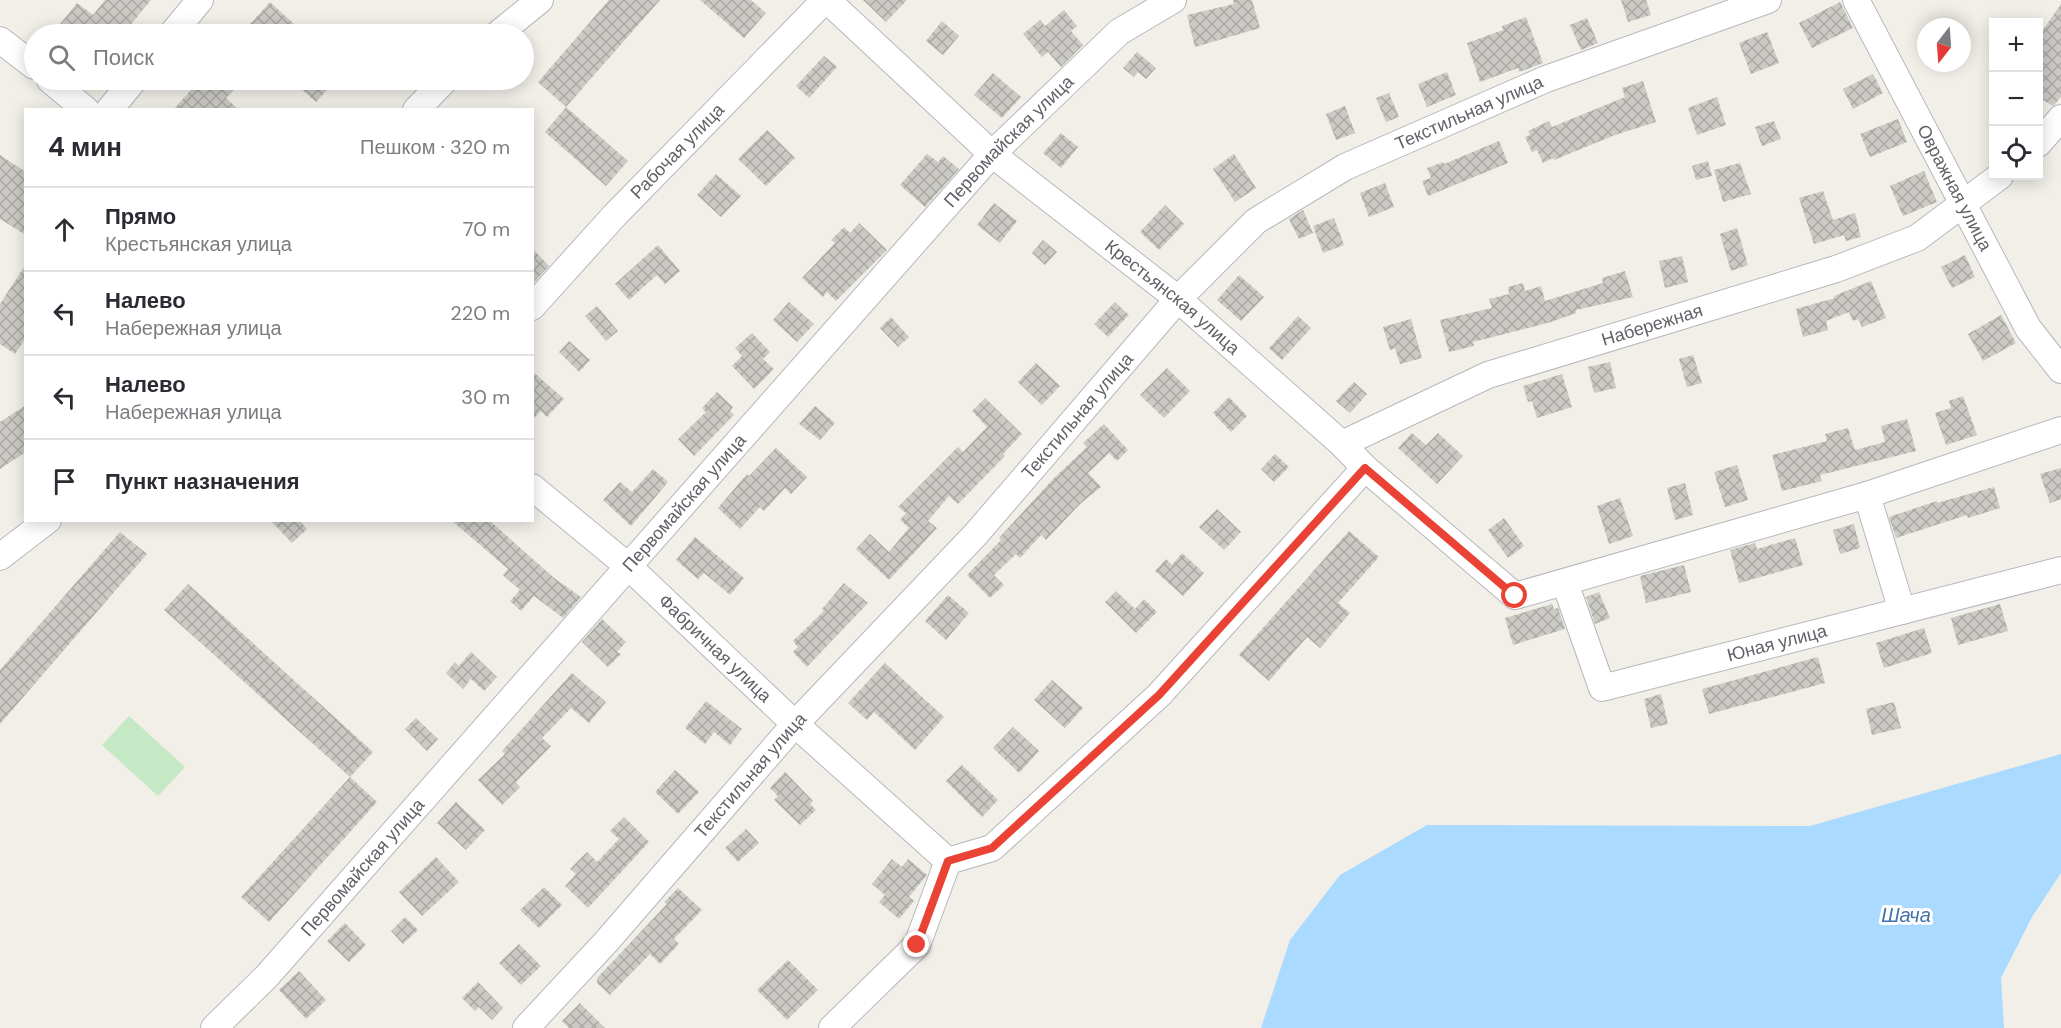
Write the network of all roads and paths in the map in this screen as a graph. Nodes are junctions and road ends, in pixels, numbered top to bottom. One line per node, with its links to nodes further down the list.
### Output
1 (200, 0): 7 (street)
2 (540, 0): 8 (street)
3 (826, 0): 19 (street, Крестьянская улица); 23 (street, Рабочая улица)
4 (1173, 0): 19 (street, Первомайская улица)
5 (1768, 0): 22 (street, Текстильная улица)
6 (1856, 0): 21 (street, Овражная улица)
7 (180, 24)
8 (510, 24)
9 (0, 40): 10 (street)
10 (24, 58)
11 (62, 90): 14 (street)
12 (126, 90): 15 (street)
13 (435, 90): 16 (street)
14 (84, 108)
15 (111, 108)
16 (418, 108)
17 (2061, 118): 18 (street)
18 (2043, 138)
19 (992, 154): 22 (street, Крестьянская улица); 32 (street, Первомайская улица)
20 (1995, 180): 21 (street, Набережная)
21 (1962, 206): 24 (street, Овражная улица); 26 (street, Набережная)
22 (1178, 299): 26 (street, Крестьянская улица); 36 (street, Текстильная улица)
23 (534, 305)
24 (2061, 370)
25 (2061, 430): 29 (street)
26 (1342, 444): 27 (street, Крестьянская улица)
27 (1365, 468): 34 (street, Крестьянская улица); 37 (street)
28 (534, 489): 32 (street, Фабричная улица)
29 (1867, 495): 34 (street); 35 (street)
30 (45, 522): 31 (street)
31 (0, 557)
32 (629, 567): 36 (street, Фабричная улица); 38 (street, Первомайская улица)
33 (2061, 570): 35 (street, Юная улица)
34 (1565, 583): 35 (street, Юная улица)
35 (1902, 611)
36 (795, 724): 37 (street, Фабричная улица); 39 (street, Текстильная улица)
37 (948, 861): 40 (street)
38 (214, 1028)
39 (526, 1028)
40 (832, 1028)

